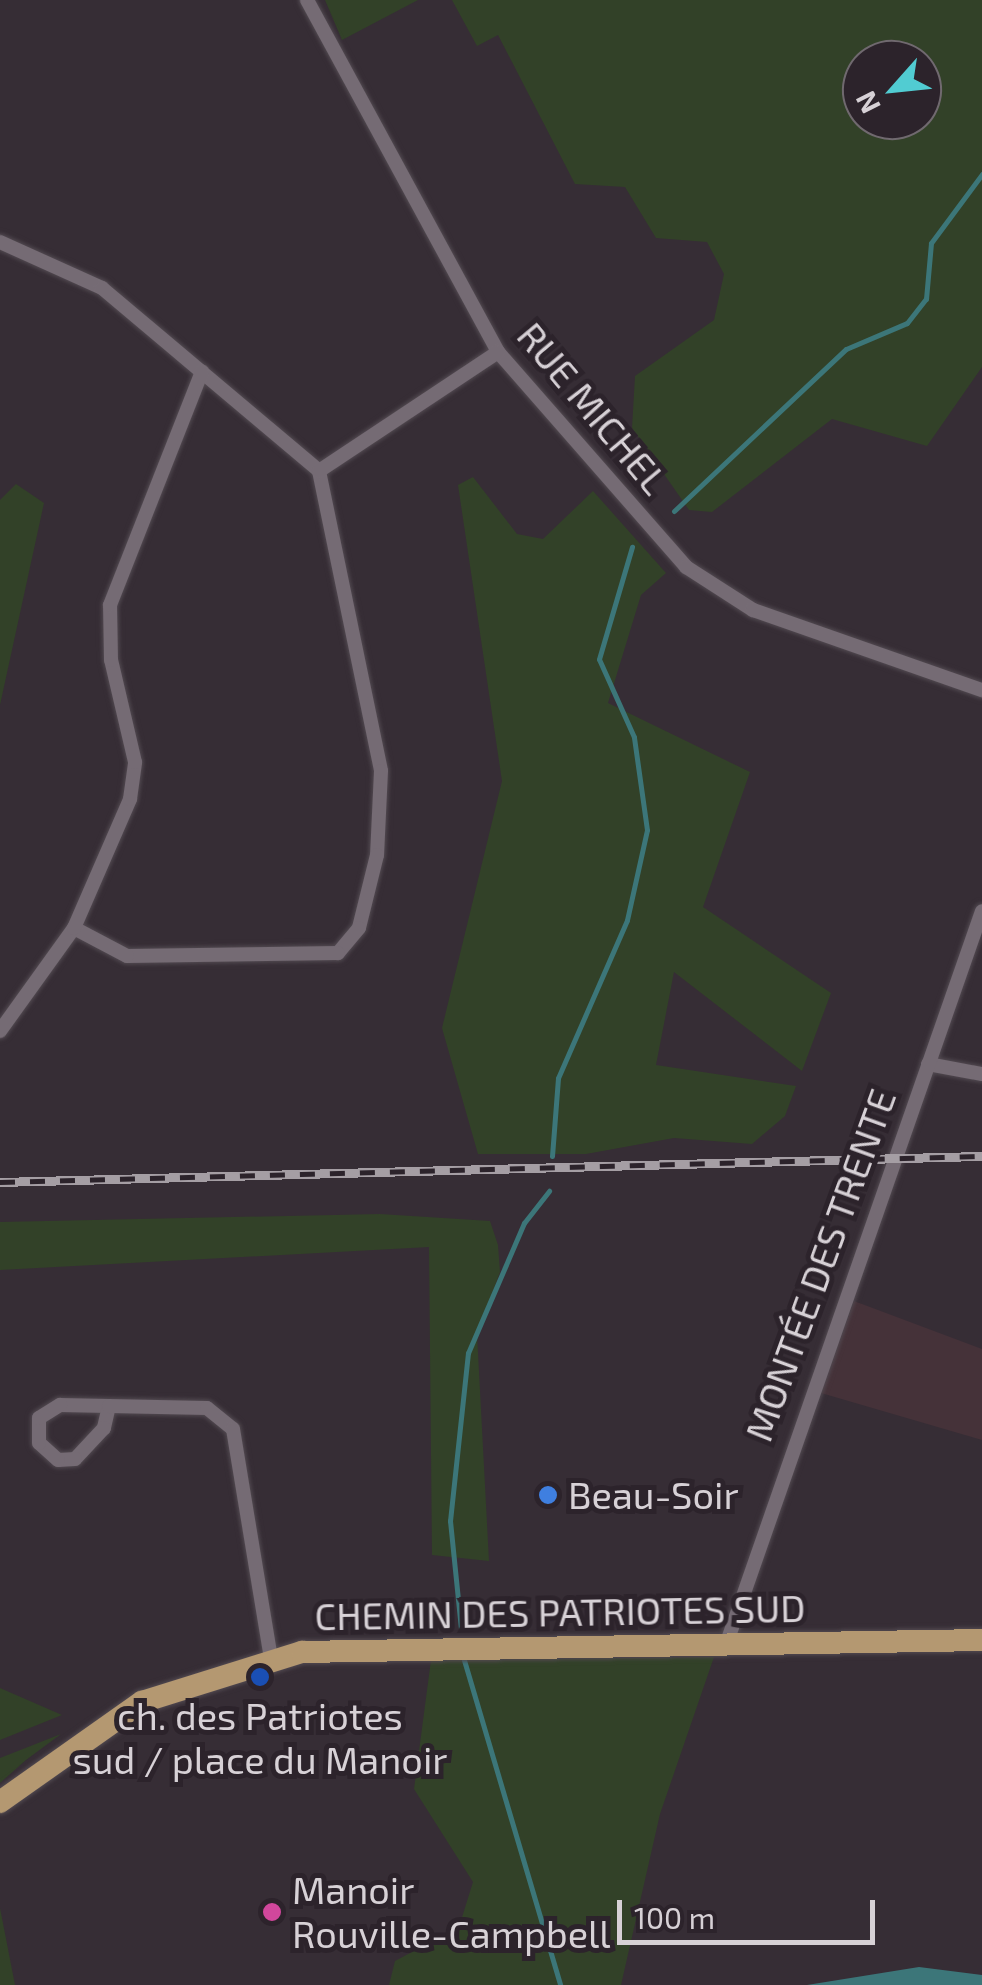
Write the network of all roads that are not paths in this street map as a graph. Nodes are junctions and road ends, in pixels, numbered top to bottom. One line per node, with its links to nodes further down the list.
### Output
1 (307, 0): 3 (street, RUE MICHEL)
2 (0, 242): 4 (street)
3 (498, 352): 5 (street); 6 (street, RUE MICHEL)
4 (202, 371): 5 (street); 8 (street)
5 (319, 471): 8 (street)
6 (982, 690)
7 (982, 911): 10 (street, MONTÉE DES TRENTE)
8 (74, 928): 9 (street)
9 (0, 1030)
10 (928, 1064): 11 (street); 14 (street, MONTÉE DES TRENTE)
11 (982, 1074)
12 (108, 1406): 12 (street); 15 (street)
13 (982, 1640): 14 (main road, CHEMIN DES PATRIOTES SUD)
14 (727, 1642): 15 (main road, CHEMIN DES PATRIOTES SUD)
15 (271, 1658): 16 (main road, CHEMIN DES PATRIOTES SUD)
16 (0, 1802)

